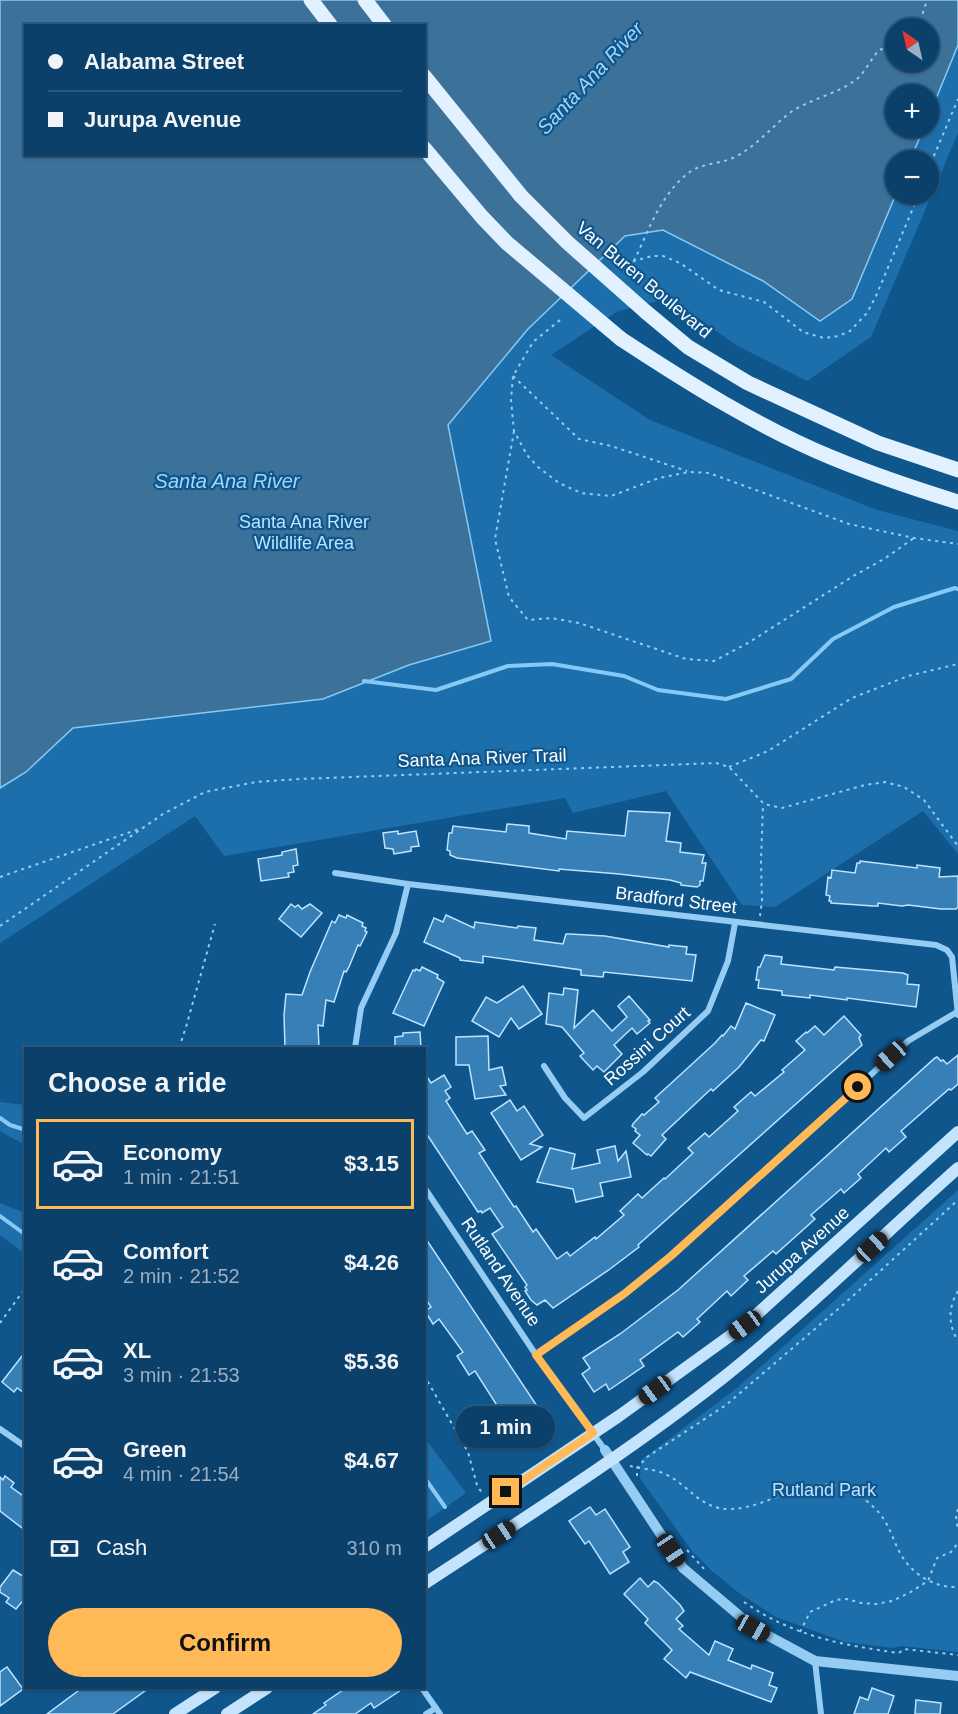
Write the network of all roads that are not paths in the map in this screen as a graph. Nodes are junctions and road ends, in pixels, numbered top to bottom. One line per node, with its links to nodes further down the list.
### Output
1 (312, 0): 3 (main road)
2 (365, 0): 4 (main road)
3 (330, 24)
4 (383, 24)
5 (426, 78): 7 (main road, Van Buren Boulevard, bridge)
6 (426, 150): 8 (main road, bridge)
7 (958, 470)
8 (958, 502)
9 (335, 873): 10 (street, Bradford Street)
10 (408, 884): 11 (street, Bradford Street); 13 (street)
11 (735, 923): 12 (street, Bradford Street); 14 (street, Rossini Court)
12 (957, 1013): 18 (street)
13 (355, 1047)
14 (544, 1066)
15 (958, 1132): 20 (main road, Jurupa Avenue)
16 (958, 1168): 22 (main road)
17 (426, 1190): 18 (street, Rutland Avenue)
18 (536, 1355): 20 (street, Rutland Avenue)
19 (0, 1429): 21 (street)
20 (593, 1433): 22 (street, Rutland Avenue); 23 (main road, Jurupa Avenue)
21 (24, 1446)
22 (608, 1455): 24 (main road); 25 (street, Rutland Avenue)
23 (426, 1546)
24 (426, 1583)
25 (815, 1661): 26 (street, Rutland Avenue); 35 (street)
26 (958, 1676)
27 (213, 1689): 31 (main road)
28 (265, 1689): 32 (main road)
29 (423, 1689): 30 (street)
30 (436, 1708): 33 (street); 34 (street)
31 (175, 1714)
32 (227, 1714)
33 (426, 1714)
34 (440, 1714)
35 (821, 1714)

